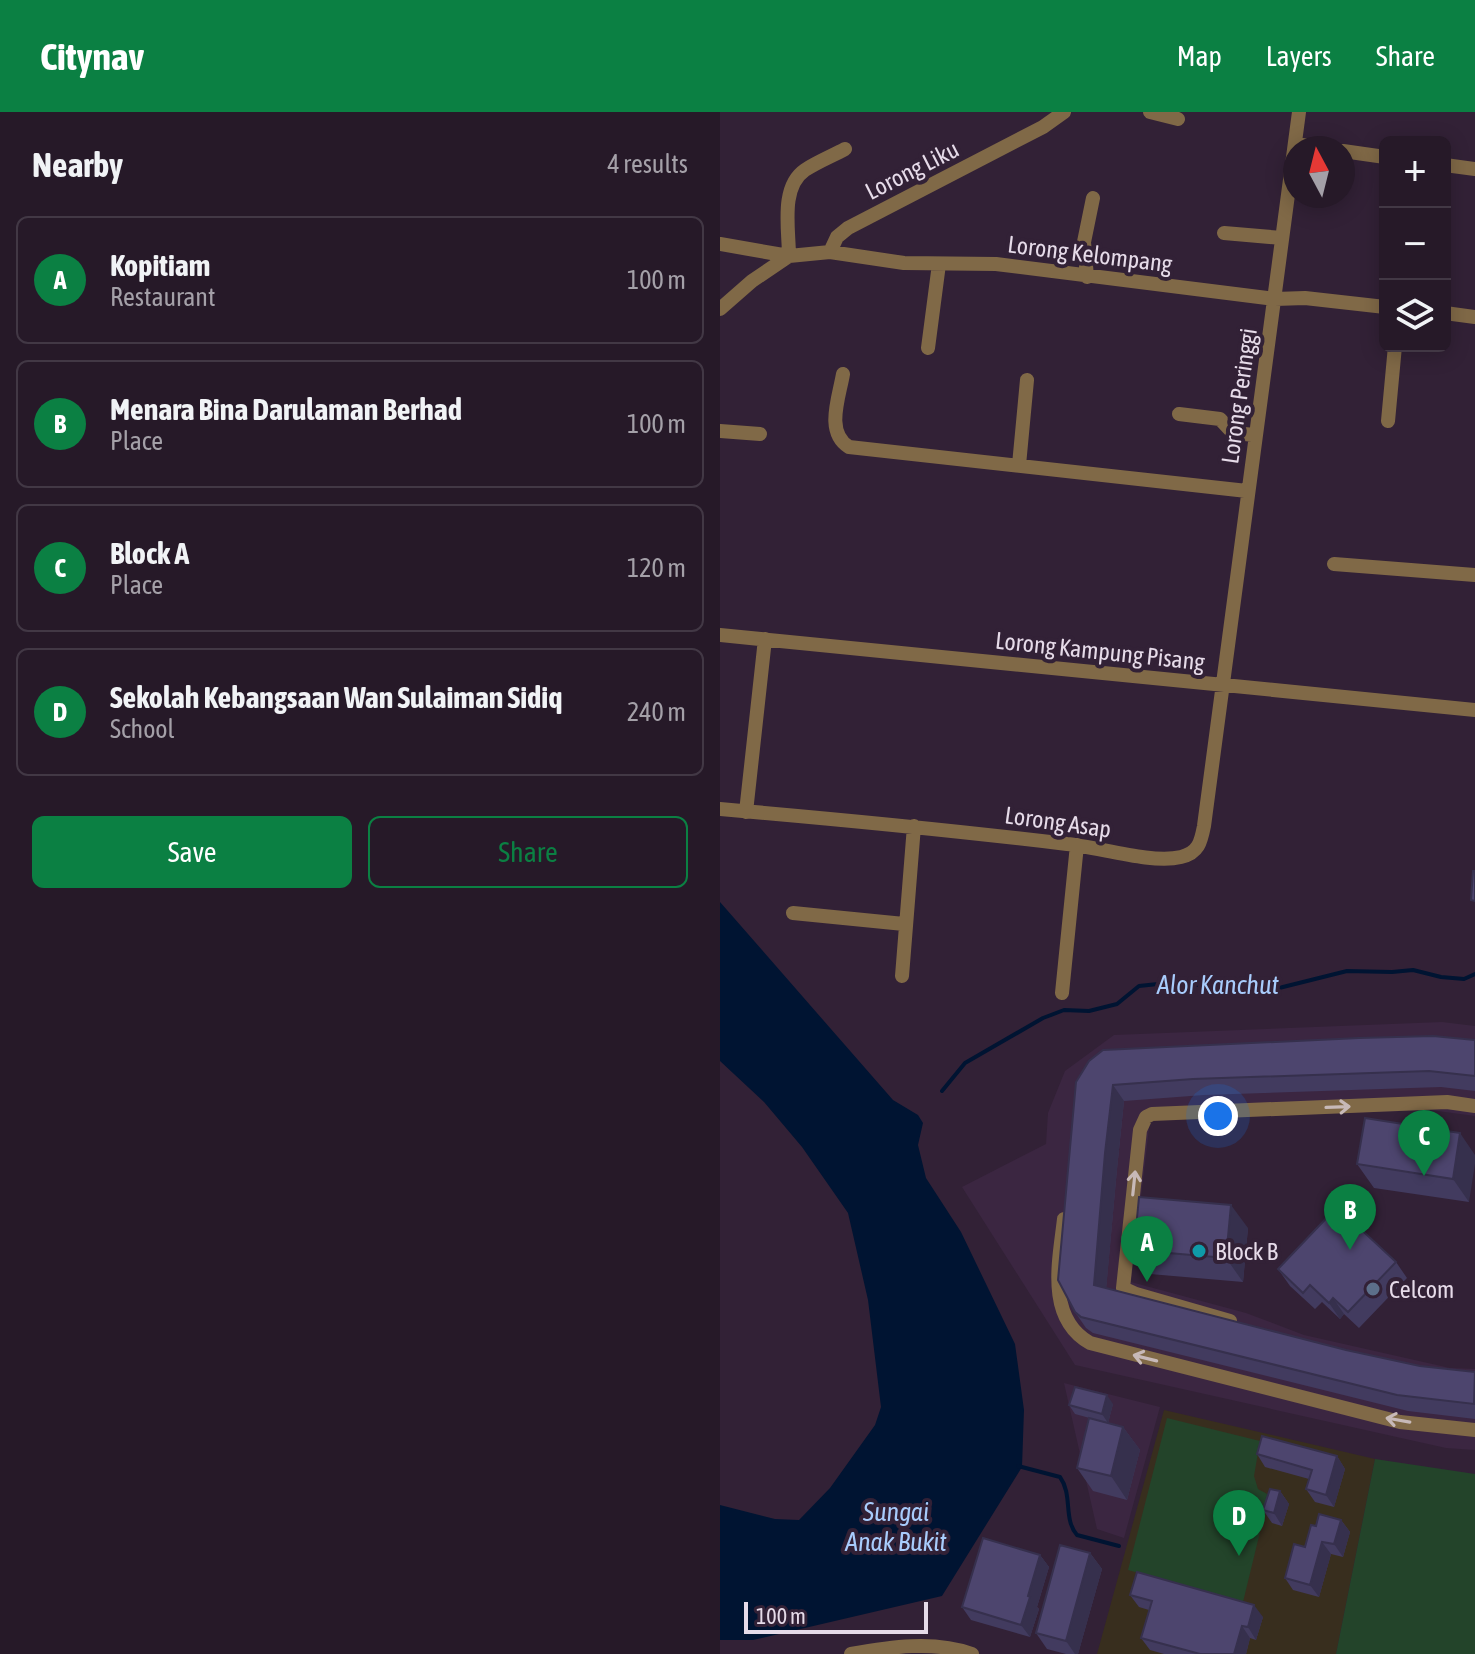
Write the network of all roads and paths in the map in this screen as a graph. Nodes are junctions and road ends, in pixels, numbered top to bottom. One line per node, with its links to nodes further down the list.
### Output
1 (1064, 112): 16 (street, Lorong Liku)
2 (1150, 112): 4 (street)
3 (1299, 112): 5 (street, Lorong Peringgi)
4 (1178, 119)
5 (1296, 136)
6 (845, 149): 17 (street)
7 (1355, 153): 8 (street)
8 (1379, 156)
9 (1451, 166): 10 (street)
10 (1475, 169)
11 (1093, 198): 19 (street)
12 (1286, 208): 14 (street, Lorong Peringgi)
13 (1224, 233): 14 (street)
14 (1282, 238): 20 (street, Lorong Peringgi)
15 (720, 244): 17 (street)
16 (830, 252): 17 (street, Lorong Kelompang); 18 (street, Lorong Kelompang)
17 (789, 256): 22 (street)
18 (939, 264): 19 (street, Lorong Kelompang); 25 (street)
19 (1087, 277): 20 (street, Lorong Kelompang)
20 (1275, 299): 21 (street, Lorong Kelompang); 33 (street, Lorong Peringgi)
21 (1379, 306)
22 (720, 309)
23 (1451, 314): 24 (street)
24 (1475, 317)
25 (928, 348)
26 (1394, 352): 30 (street)
27 (843, 374): 34 (street)
28 (1027, 380): 34 (street)
29 (1179, 414): 33 (street)
30 (1388, 421)
31 (720, 431): 32 (street)
32 (760, 434)
33 (1255, 435): 35 (street, Lorong Peringgi)
34 (1019, 465): 35 (street)
35 (1247, 491): 40 (street, Lorong Peringgi)
36 (1334, 564): 37 (street)
37 (1475, 575)
38 (720, 635): 39 (street, Lorong Kampung Pisang)
39 (765, 639): 40 (street, Lorong Kampung Pisang); 43 (street)
40 (1223, 686): 41 (street, Lorong Kampung Pisang); 45 (street, Lorong Asap)
41 (1475, 710)
42 (720, 809): 43 (street, Lorong Asap)
43 (746, 812): 44 (street, Lorong Asap)
44 (914, 826): 45 (street, Lorong Asap); 47 (street)
45 (1077, 845): 49 (street)
46 (793, 913): 47 (street)
47 (904, 924): 48 (street)
48 (902, 976)
49 (1062, 993)
50 (1475, 1106): 52 (street, one-way to 50)
51 (1065, 1207): 53 (street, one-way to 51)
52 (1240, 1324)
53 (1475, 1430)
54 (851, 1654): 55 (street)
55 (972, 1654)

